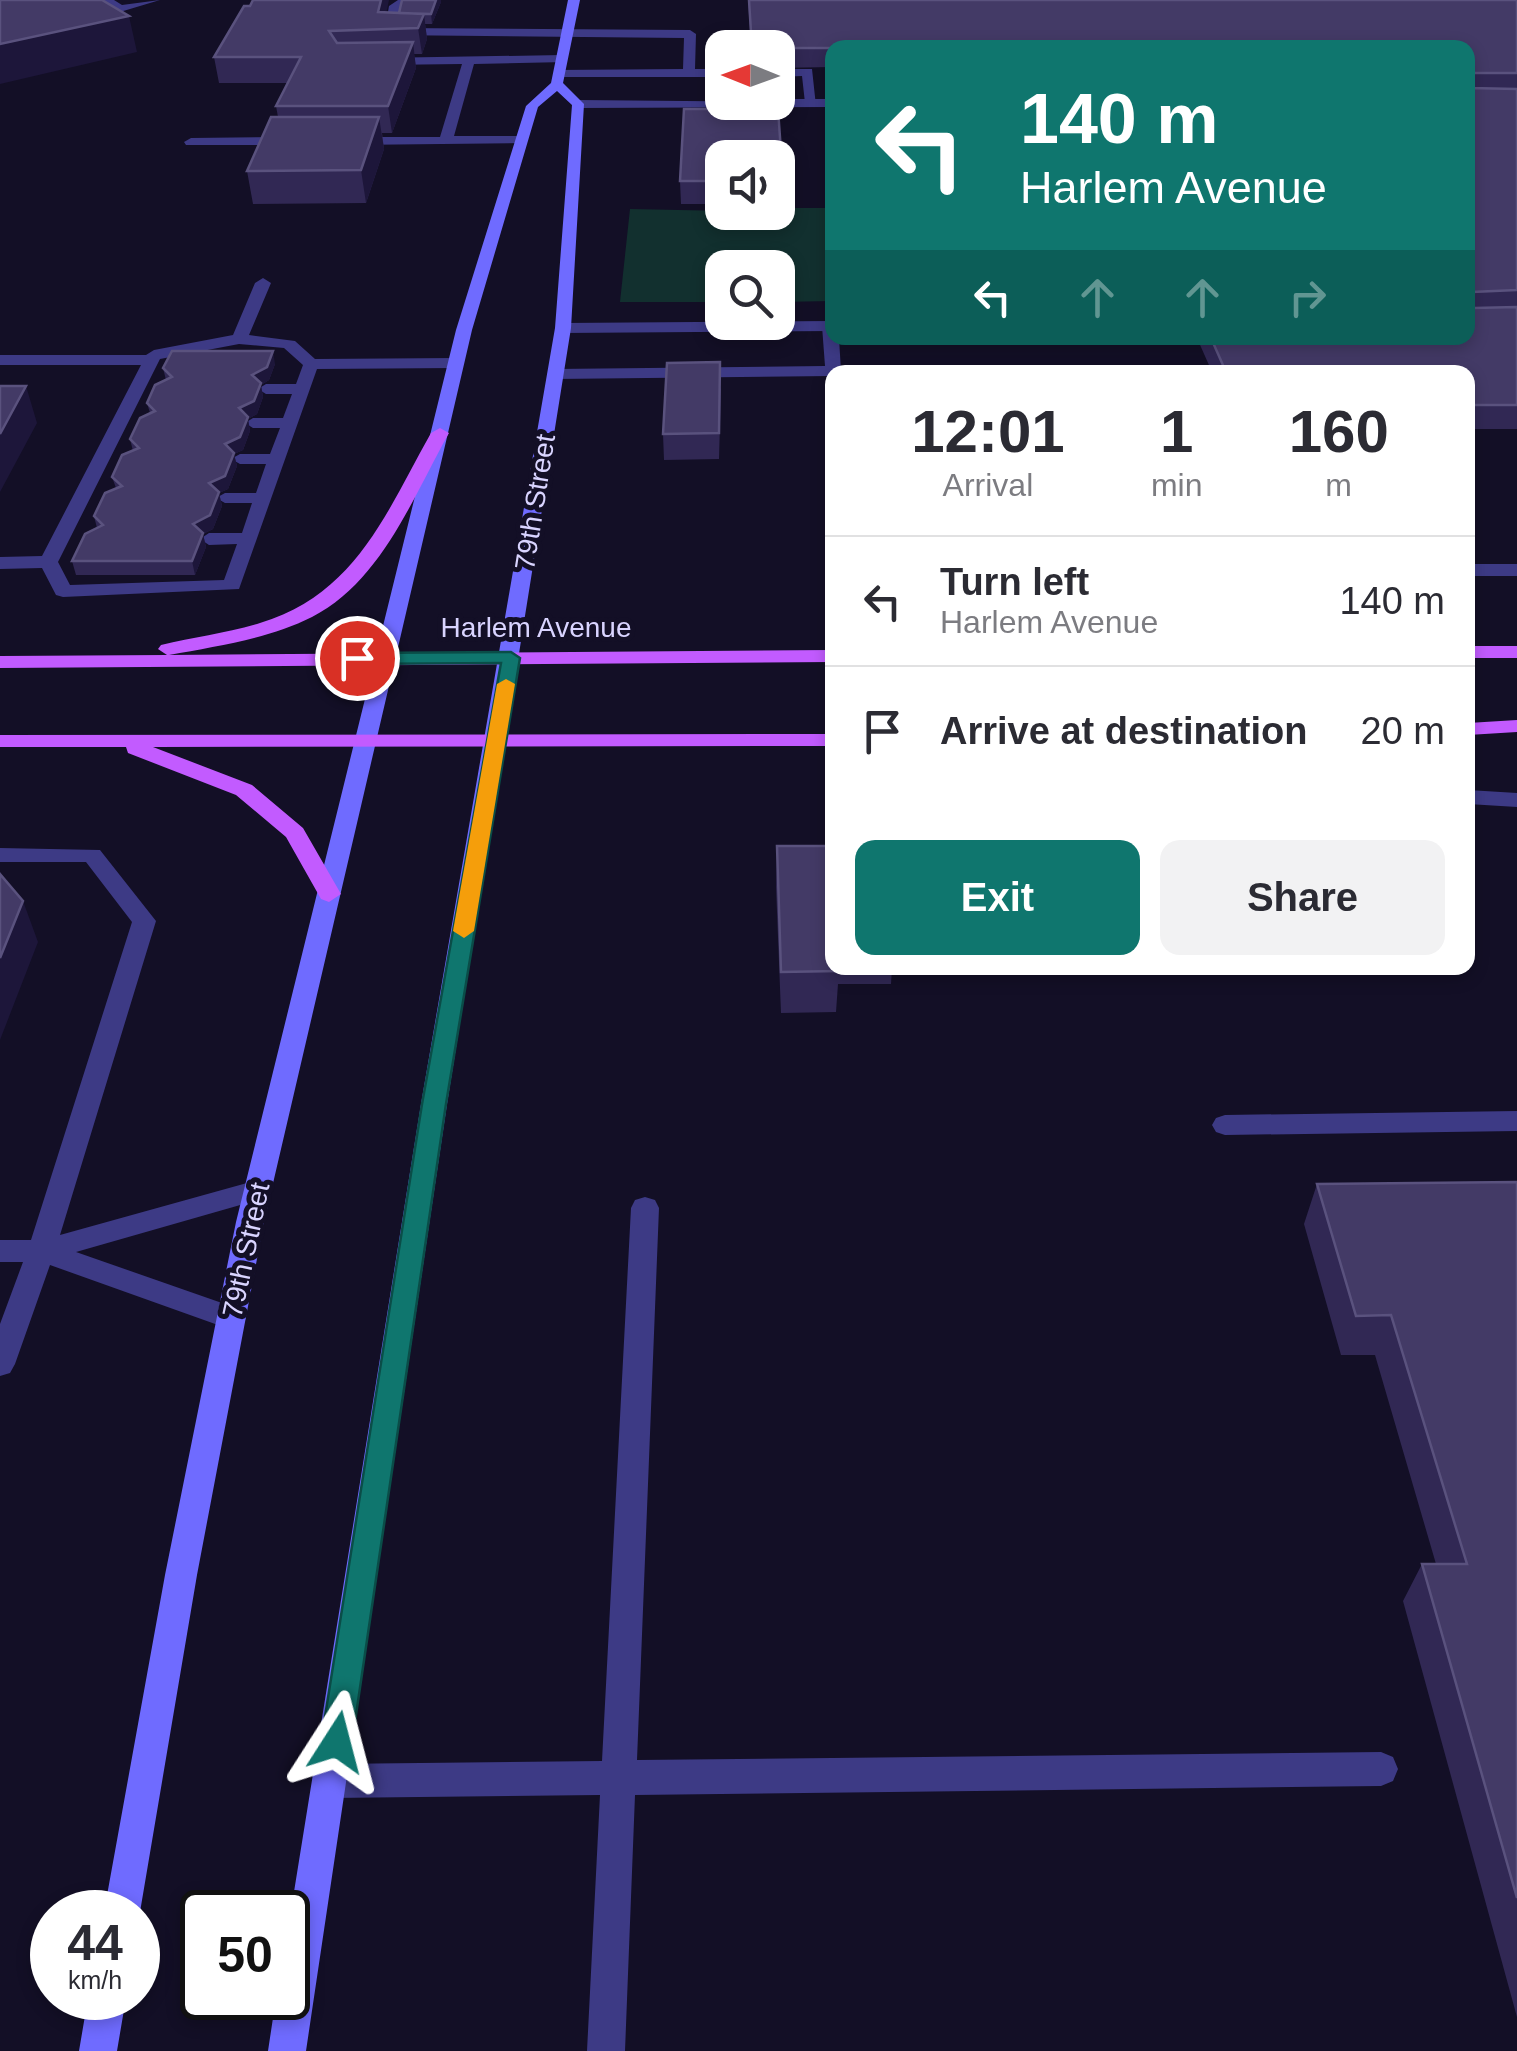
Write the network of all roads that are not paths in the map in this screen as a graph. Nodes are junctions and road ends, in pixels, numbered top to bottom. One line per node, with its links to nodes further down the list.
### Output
1 (106, 0): 2 (street)
2 (154, 0)
3 (408, 0): 5 (street)
4 (574, 0): 5 (main road, 79th Street)
5 (568, 33): 6 (main road, 79th Street); 10 (street)
6 (562, 59): 7 (street); 12 (main road, 79th Street)
7 (468, 60): 8 (street); 16 (street)
8 (359, 61)
9 (795, 72): 13 (street)
10 (689, 73): 11 (street); 12 (street)
11 (705, 73)
12 (558, 78): 15 (main road); 17 (main road, 79th Street)
13 (811, 103): 14 (street); 15 (street)
14 (825, 103)
15 (578, 104): 23 (main road, 79th Street)
16 (446, 140): 17 (street); 19 (street)
17 (522, 140): 27 (main road, 79th Street)
18 (308, 141): 20 (street)
19 (328, 141)
20 (191, 142)
21 (263, 283): 24 (street)
22 (825, 326): 23 (street)
23 (563, 328): 29 (main road, 79th Street)
24 (239, 339): 26 (street); 28 (street)
25 (0, 360): 26 (street)
26 (151, 360): 34 (street)
27 (456, 363): 28 (street); 39 (main road, 79th Street)
28 (311, 364): 33 (street)
29 (556, 374): 30 (street); 56 (main road, 79th Street)
30 (825, 374)
31 (162, 389): 34 (street)
32 (266, 389): 33 (street)
33 (302, 389): 38 (street)
34 (136, 390): 35 (street)
35 (120, 423): 36 (street); 42 (street)
36 (147, 423)
37 (254, 423): 38 (street)
38 (290, 424): 41 (street)
39 (440, 433): 55 (main road, 79th Street); 57 (main road)
40 (240, 459): 41 (street)
41 (277, 459): 45 (street)
42 (100, 460): 43 (street); 48 (street)
43 (130, 460)
44 (225, 498): 45 (street)
45 (263, 498): 47 (street)
46 (209, 538): 47 (street)
47 (248, 538): 48 (street)
48 (49, 562): 49 (street)
49 (0, 563)
50 (1475, 570): 51 (street)
51 (1517, 570)
52 (1475, 652): 53 (main road)
53 (1517, 652)
54 (825, 656): 56 (main road, Harlem Avenue)
55 (387, 658): 56 (main road, Harlem Avenue); 57 (main road, Harlem Avenue); 65 (main road, 79th Street)
56 (511, 658): 61 (main road, 79th Street)
57 (110, 661): 58 (main road, Harlem Avenue)
58 (0, 662)
59 (1517, 726): 60 (main road)
60 (1475, 728)
61 (496, 740): 62 (main road); 65 (main road); 80 (main road, 79th Street)
62 (825, 740)
63 (0, 741): 64 (main road)
64 (117, 741): 65 (main road); 69 (main road)
65 (366, 741): 69 (main road, 79th Street)
66 (1475, 798): 67 (street)
67 (1517, 800)
68 (0, 855): 75 (street)
69 (329, 894): 72 (main road, 79th Street)
70 (1517, 1121): 71 (street)
71 (1225, 1125)
72 (258, 1190): 75 (street); 76 (main road, 79th Street)
73 (645, 1208): 79 (street)
74 (0, 1251): 75 (street)
75 (41, 1251): 76 (street); 77 (street)
76 (232, 1318): 81 (main road, 79th Street)
77 (0, 1364)
78 (1381, 1769): 79 (street)
79 (619, 1778): 80 (street); 85 (street)
80 (330, 1781): 84 (main road, 79th Street)
81 (126, 1890)
82 (103, 2020): 83 (main road)
83 (98, 2051)
84 (287, 2051)
85 (606, 2051)

